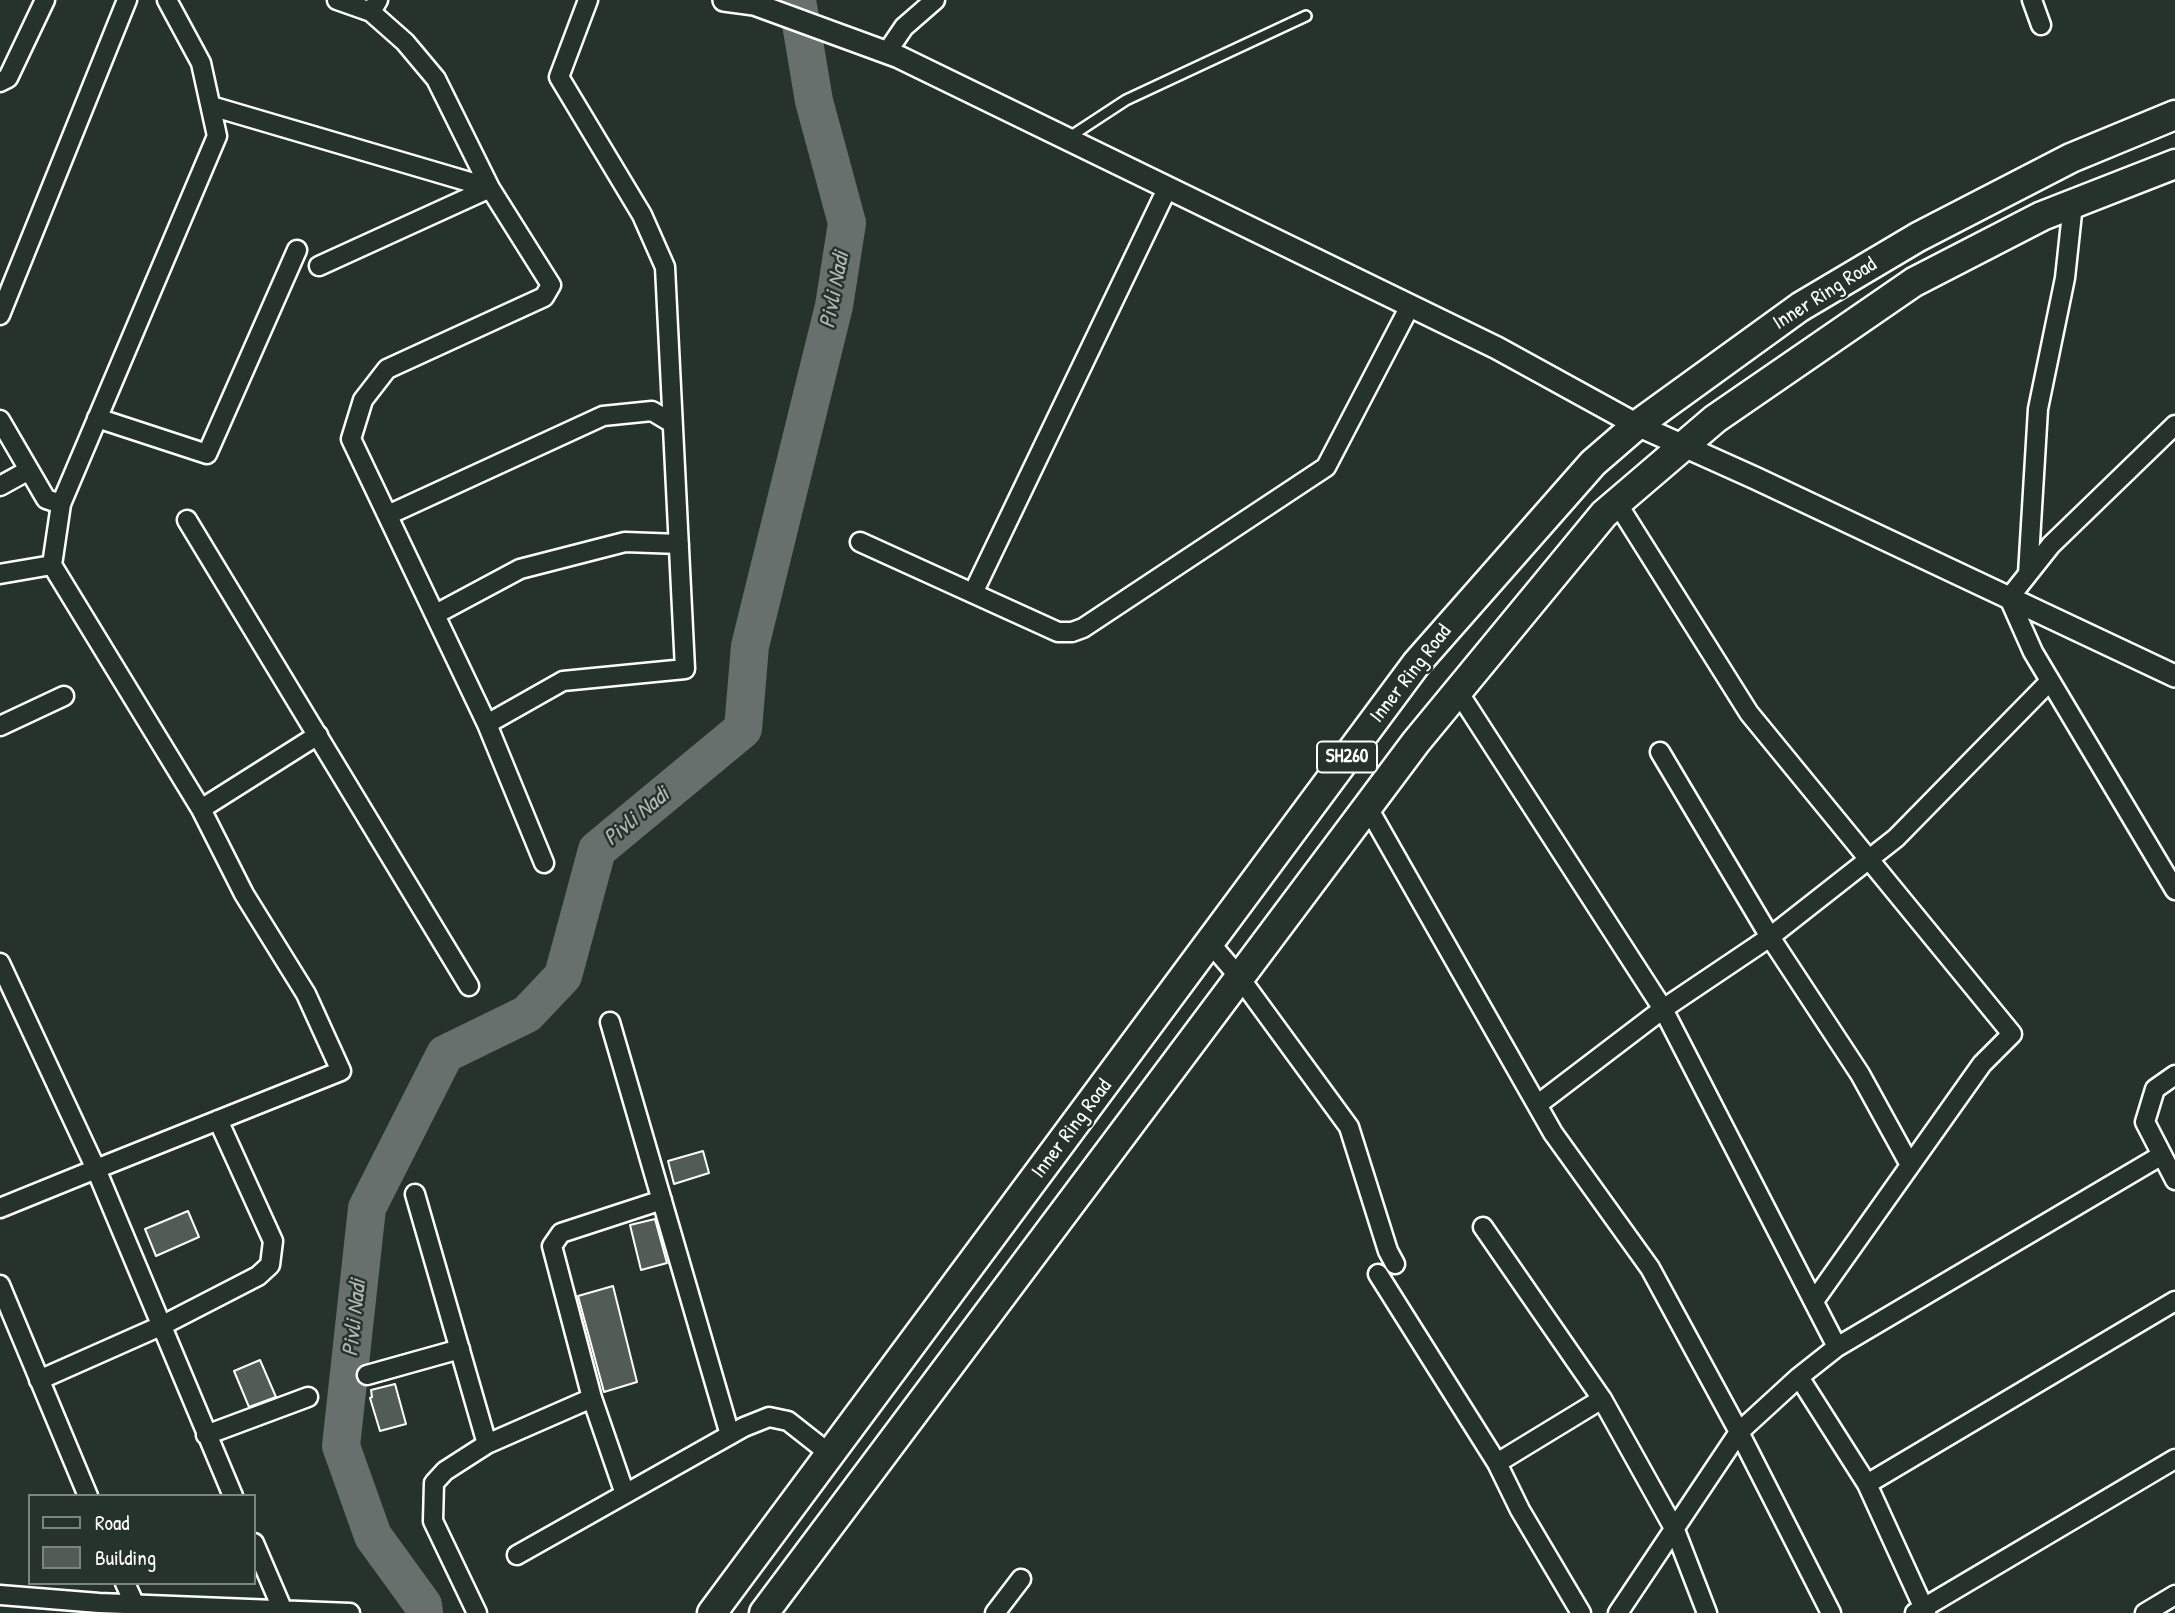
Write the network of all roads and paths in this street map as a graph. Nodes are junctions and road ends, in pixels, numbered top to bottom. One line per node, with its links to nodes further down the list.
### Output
1 (45, 0): 13 (street)
2 (127, 0): 26 (street)
3 (167, 0): 14 (street)
4 (337, 0): 9 (street)
5 (588, 0): 27 (street)
6 (724, 0): 12 (street)
7 (935, 0): 12 (street)
8 (2032, 0): 11 (street)
9 (374, 6): 20 (street)
10 (1306, 16): 18 (lane)
11 (2041, 25)
12 (887, 52): 18 (street)
13 (0, 82)
14 (211, 106): 15 (street); 17 (street)
15 (236, 115): 17 (street); 20 (street)
16 (2175, 115): 32 (highway, Inner Ring Road / SH260)
17 (217, 135): 29 (street)
18 (1066, 138): 21 (street)
19 (2175, 164): 22 (highway, Inner Ring Road / SH260)
20 (490, 188): 24 (street); 39 (street)
21 (1167, 189): 25 (street); 46 (street)
22 (2073, 204): 34 (highway, Inner Ring Road / SH260); 45 (street)
23 (297, 250): 29 (street)
24 (319, 266)
25 (1410, 306): 32 (street); 46 (street)
26 (0, 314)
27 (670, 405): 28 (street); 31 (street)
28 (652, 411): 31 (street); 39 (street)
29 (97, 418): 38 (street)
30 (0, 420): 35 (street)
31 (672, 424): 42 (street)
32 (1637, 425): 34 (street); 63 (highway, Inner Ring Road / SH260)
33 (2175, 425): 45 (street)
34 (1683, 446): 37 (highway, Inner Ring Road / SH260); 47 (street)
35 (29, 470): 36 (street); 38 (street)
36 (0, 486)
37 (1617, 503): 51 (highway, Inner Ring Road / SH260); 59 (street)
38 (61, 504): 43 (street)
39 (388, 515): 48 (street)
40 (187, 520): 55 (street)
41 (860, 542): 46 (street)
42 (679, 544): 48 (street); 53 (street)
43 (52, 565): 44 (street); 58 (street)
44 (1, 573)
45 (2028, 574): 47 (street)
46 (973, 593)
47 (2009, 598): 49 (street); 50 (street)
48 (436, 614): 53 (street)
49 (2172, 672)
50 (2050, 681): 59 (street); 61 (street)
51 (1457, 690): 57 (highway, Inner Ring Road / SH260); 67 (street)
52 (64, 696): 54 (street)
53 (487, 724): 60 (street)
54 (0, 726)
55 (318, 735): 58 (street); 66 (street)
56 (1660, 752): 62 (street)
57 (1367, 806): 65 (highway, Inner Ring Road / SH260); 70 (street)
58 (201, 809): 71 (street)
59 (1867, 859): 62 (street); 73 (street)
60 (544, 863)
61 (2175, 890)
62 (1770, 937): 67 (street); 73 (street)
63 (1210, 943): 65 (street); 98 (highway, Inner Ring Road / SH260)
64 (0, 962): 74 (street)
65 (1240, 978): 80 (street); 118 (highway, Inner Ring Road / SH260)
66 (469, 986)
67 (1663, 1009): 70 (street); 83 (street)
68 (610, 1022): 77 (street)
69 (2175, 1075): 72 (street)
70 (1537, 1105): 94 (street)
71 (218, 1120): 74 (street); 85 (street)
72 (2162, 1155): 75 (street); 86 (street)
73 (1910, 1165): 83 (street)
74 (96, 1169): 78 (street); 85 (street)
75 (2175, 1180)
76 (415, 1194): 87 (street)
77 (662, 1200): 92 (street); 96 (street)
78 (0, 1208)
79 (1483, 1227): 93 (street)
80 (1395, 1264)
81 (1378, 1274): 100 (street)
82 (0, 1285): 90 (street)
83 (1814, 1301): 86 (street)
84 (2175, 1301): 101 (street)
85 (163, 1325): 90 (street); 95 (street)
86 (1837, 1347): 89 (street)
87 (460, 1349): 88 (street); 97 (street)
88 (367, 1376)
89 (1799, 1377): 94 (street); 101 (street)
90 (39, 1380): 102 (street)
91 (308, 1397): 95 (street)
92 (592, 1398): 97 (street); 104 (street)
93 (1602, 1399): 100 (street); 105 (street)
94 (1739, 1432): 105 (street); 123 (street)
95 (206, 1435): 103 (street)
96 (730, 1435): 98 (street); 104 (street)
97 (486, 1444): 116 (street)
98 (830, 1454): 117 (highway, Inner Ring Road / SH260)
99 (2175, 1459): 114 (street)
100 (1497, 1463): 120 (street)
101 (1867, 1484): 114 (street)
102 (87, 1494)
103 (232, 1494)
104 (625, 1494): 107 (street)
105 (1675, 1530): 121 (street); 122 (street)
106 (256, 1548): 113 (street)
107 (517, 1555)
108 (1021, 1579): 119 (street)
109 (125, 1585): 112 (street)
110 (1, 1594): 112 (street)
111 (2175, 1595): 124 (street)
112 (126, 1607): 113 (street)
113 (284, 1611): 115 (street)
114 (1922, 1611)
115 (350, 1613)
116 (477, 1613)
117 (712, 1613)
118 (764, 1613)
119 (995, 1613)
120 (1581, 1613)
121 (1618, 1613)
122 (1707, 1613)
123 (1831, 1613)
124 (2145, 1613)

